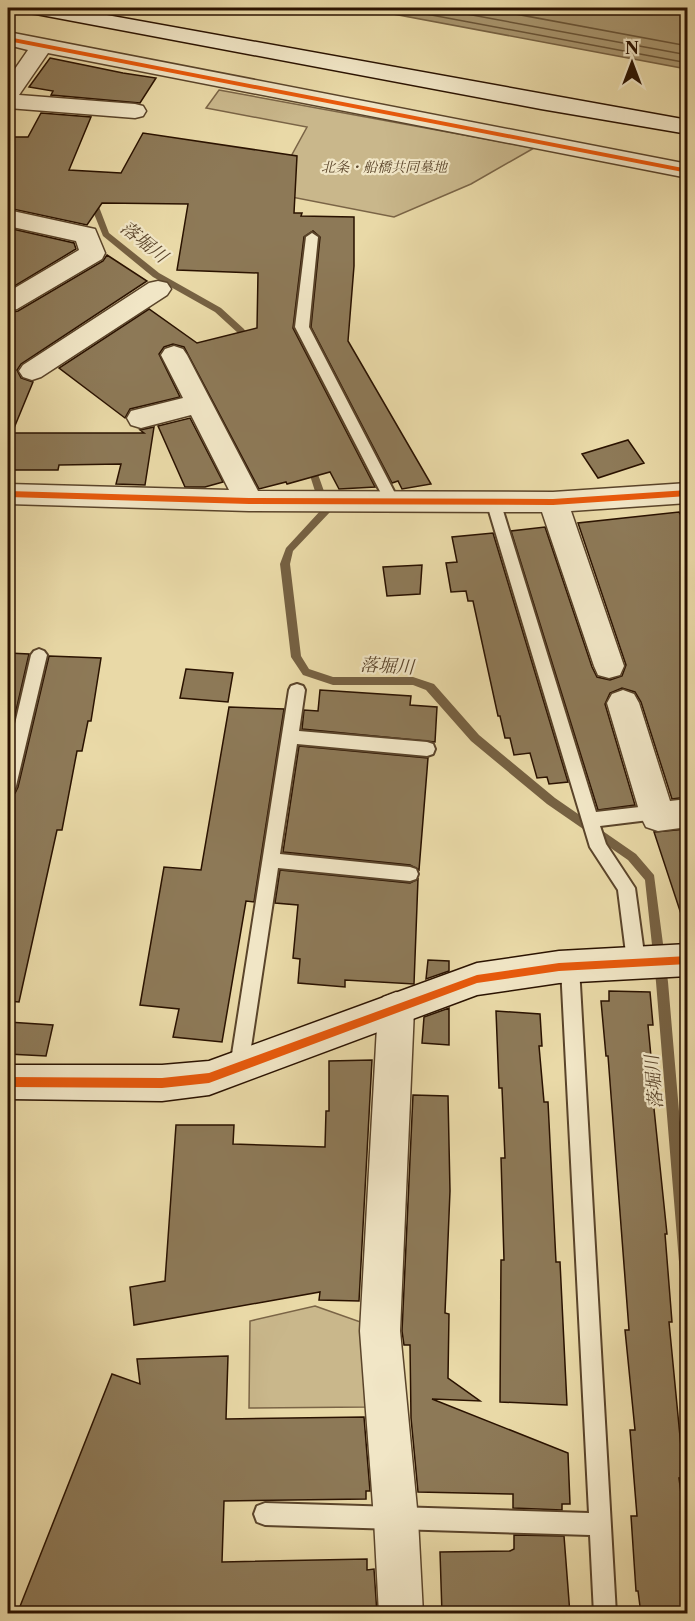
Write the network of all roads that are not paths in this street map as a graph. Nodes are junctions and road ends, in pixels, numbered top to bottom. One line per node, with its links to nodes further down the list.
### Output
1 (36, 8): 7 (street)
2 (8, 39): 3 (street)
3 (41, 46): 4 (street); 8 (street)
4 (8, 94)
5 (8, 101): 6 (street)
6 (135, 111)
7 (687, 127)
8 (687, 171)
9 (8, 218): 12 (street)
10 (312, 237): 22 (lane)
11 (158, 290): 15 (street)
12 (11, 298)
13 (174, 355): 17 (street)
14 (8, 361): 15 (street)
15 (32, 371): 16 (street)
16 (56, 382)
17 (199, 404): 18 (street); 21 (street)
18 (141, 418)
19 (687, 493): 24 (street)
20 (8, 494): 21 (street)
21 (249, 501): 22 (street)
22 (392, 501): 23 (street)
23 (493, 501): 24 (street); 33 (lane)
24 (553, 502): 26 (street)
25 (39, 655): 31 (lane)
26 (609, 666)
27 (297, 690): 29 (lane)
28 (623, 703): 32 (street)
29 (290, 737): 30 (lane); 34 (lane)
30 (427, 749)
31 (8, 786)
32 (672, 813): 33 (lane)
33 (590, 822): 36 (lane)
34 (271, 860): 35 (lane); 39 (lane)
35 (410, 874)
36 (661, 961): 37 (street)
37 (570, 967): 38 (street); 43 (lane)
38 (396, 1009): 39 (street); 42 (street)
39 (239, 1067): 40 (street)
40 (8, 1082)
41 (265, 1515): 42 (lane)
42 (396, 1519): 43 (lane); 44 (street)
43 (599, 1524): 45 (lane)
44 (401, 1614)
45 (605, 1614)

